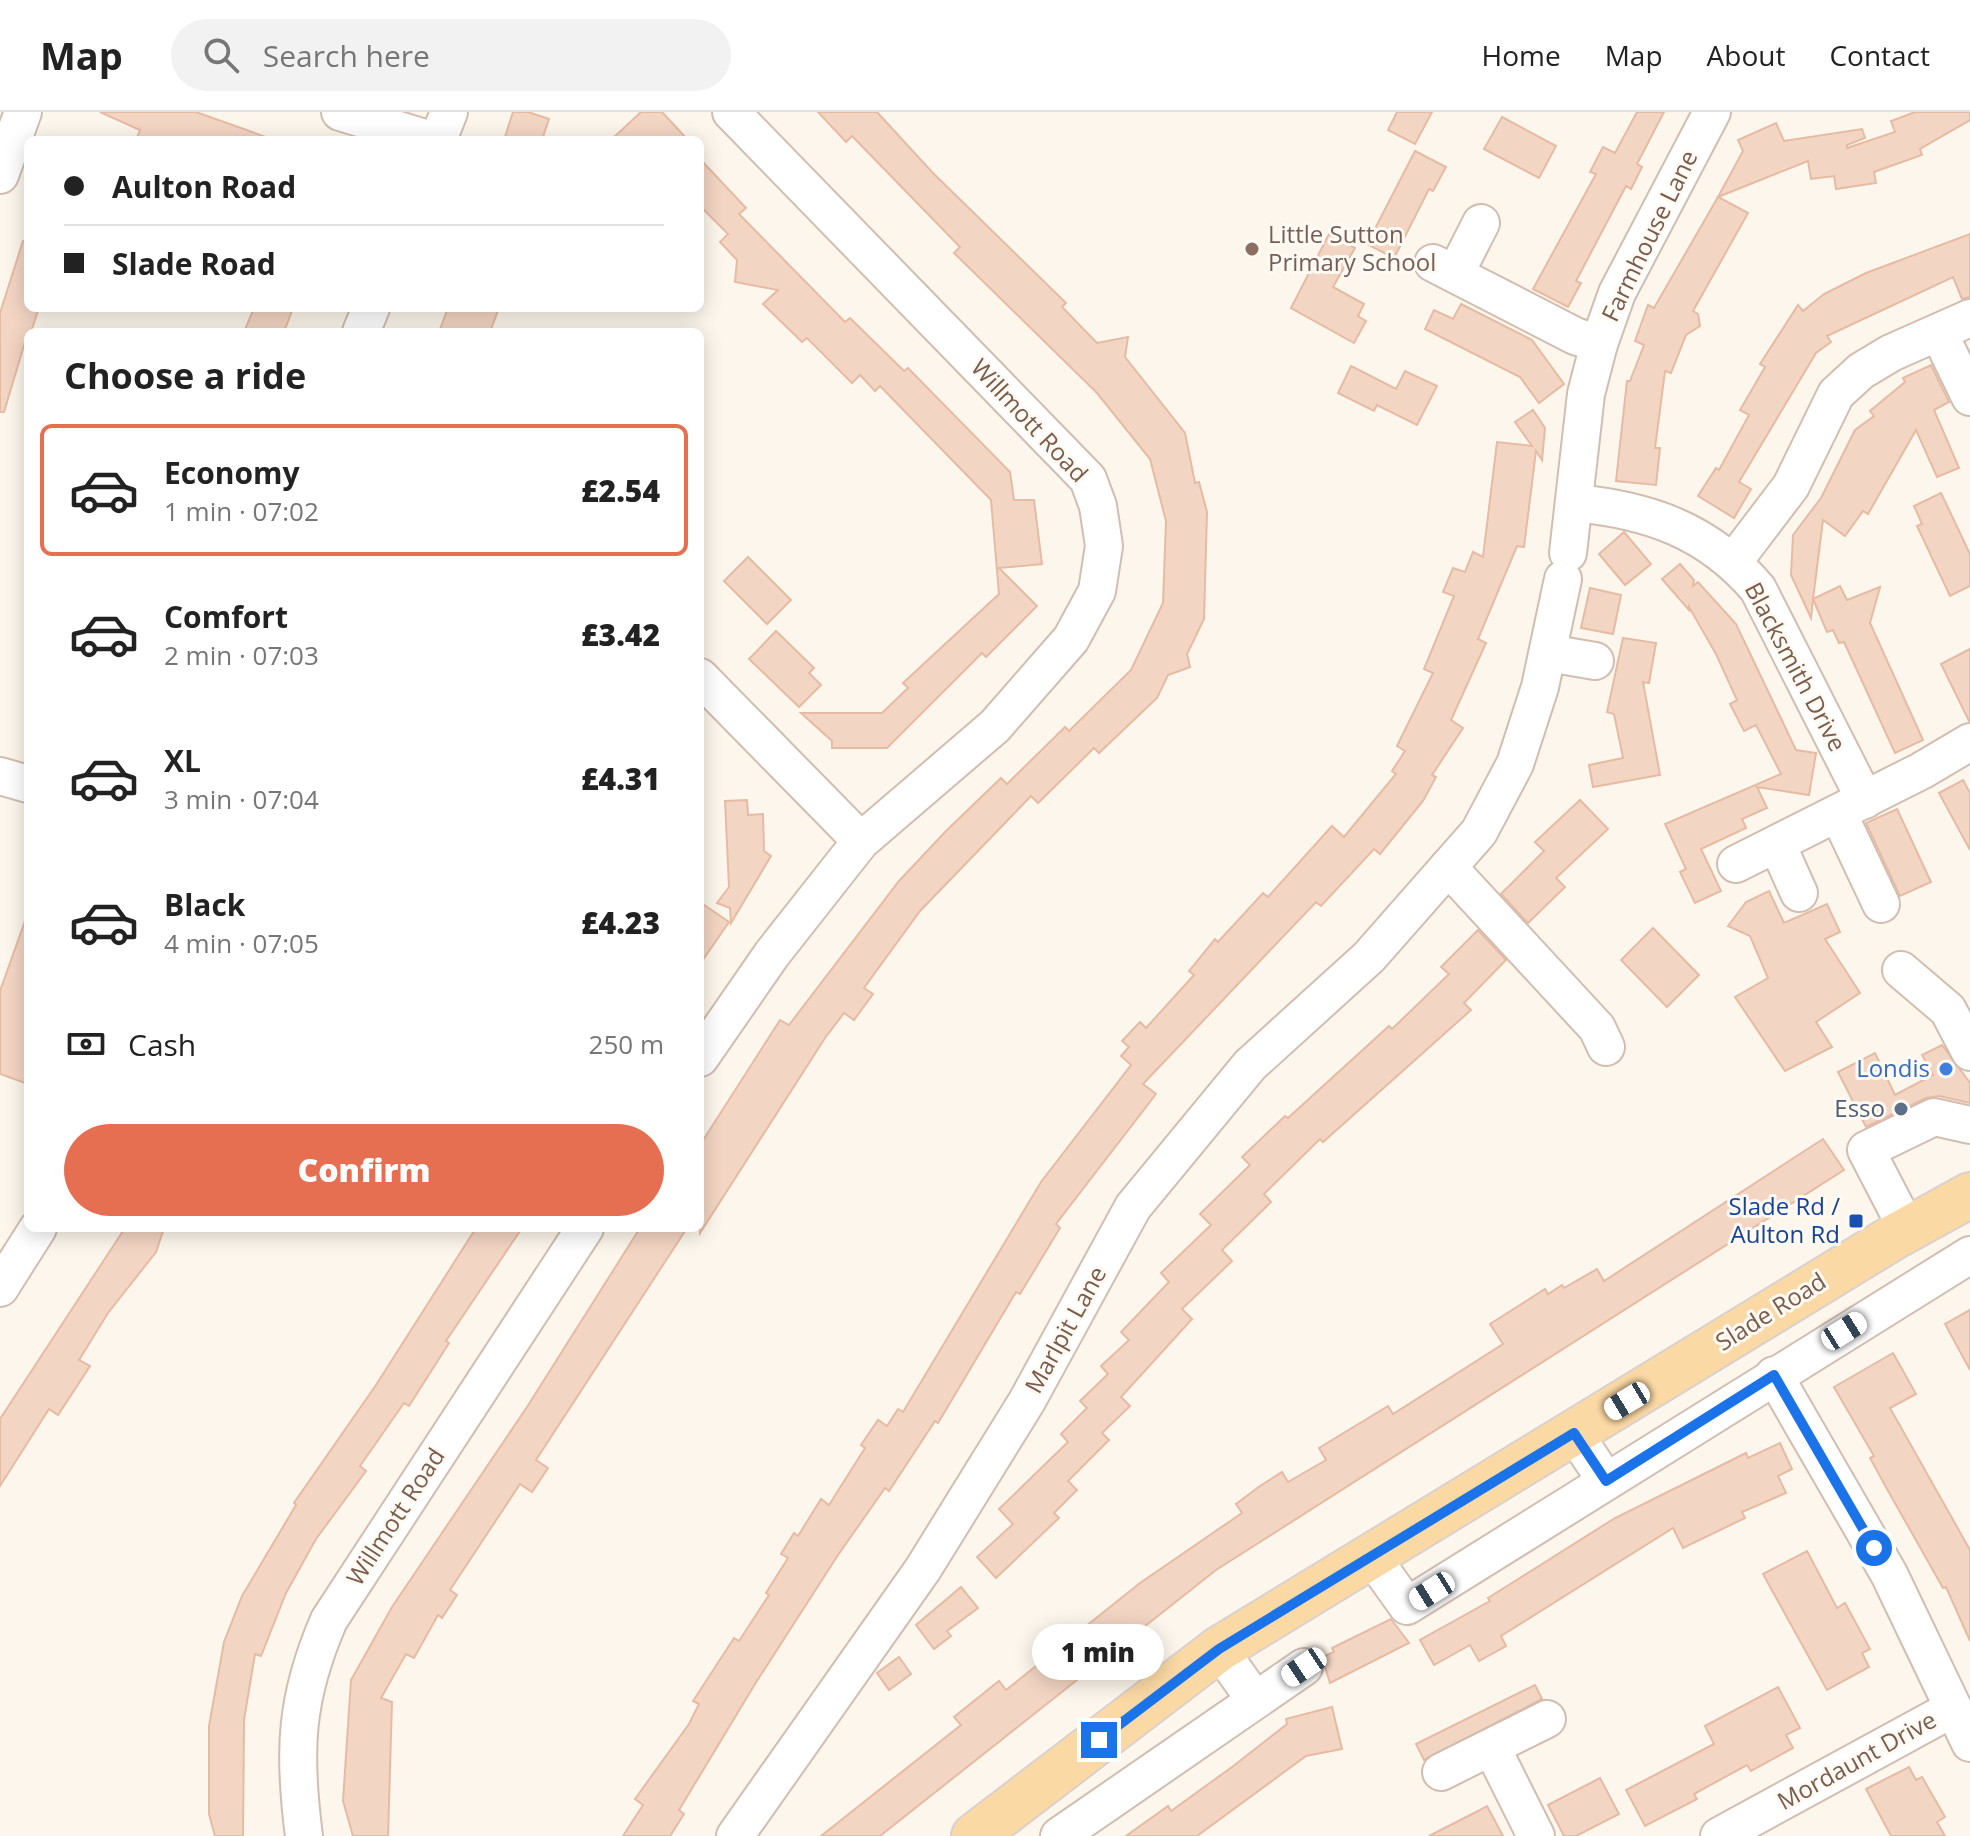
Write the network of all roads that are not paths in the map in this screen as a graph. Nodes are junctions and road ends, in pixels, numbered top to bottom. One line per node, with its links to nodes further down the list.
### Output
1 (23, 112): 8 (street)
2 (340, 112): 6 (street)
3 (449, 112): 7 (street)
4 (731, 112): 23 (street, Willmott Road)
5 (1712, 112): 11 (street, Farmhouse Lane)
6 (418, 136)
7 (440, 136)
8 (0, 175)
9 (1481, 223): 11 (street)
10 (1954, 326): 12 (street); 14 (street)
11 (1599, 344): 13 (street, Farmhouse Lane)
12 (1970, 397)
13 (1575, 503): 14 (street, Blacksmith Drive); 15 (street, Farmhouse Lane)
14 (1734, 561): 22 (street, Blacksmith Drive)
15 (1566, 566): 16 (street, Marlpit Lane)
16 (1548, 653): 17 (street); 26 (street, Marlpit Lane)
17 (1595, 661)
18 (704, 681): 23 (street)
19 (1970, 742): 22 (street)
20 (0, 776): 21 (street)
21 (24, 783)
22 (1840, 812): 24 (street); 28 (street, Blacksmith Drive)
23 (861, 841): 31 (street, Willmott Road)
24 (1777, 844): 25 (street); 27 (street)
25 (1736, 864)
26 (1448, 867): 30 (street); 54 (street, Marlpit Lane)
27 (1799, 893)
28 (1881, 904)
29 (1901, 970): 32 (street)
30 (1606, 1047)
31 (704, 1052)
32 (1970, 1052)
33 (1970, 1125): 35 (street)
34 (1970, 1195): 35 (main road, Slade Road)
35 (1905, 1231): 39 (street); 42 (main road, Slade Road)
36 (35, 1232): 40 (street)
37 (582, 1232): 53 (street, Willmott Road)
38 (1970, 1255): 39 (street)
39 (1927, 1278): 41 (street)
40 (0, 1288)
41 (1774, 1375): 43 (street); 48 (street)
42 (1574, 1433): 43 (street); 44 (main road, Slade Road)
43 (1606, 1481): 44 (street)
44 (1372, 1557): 45 (main road, Slade Road)
45 (1219, 1649): 47 (street); 55 (main road, Slade Road)
46 (1304, 1667): 47 (street)
47 (1255, 1700): 56 (street)
48 (1952, 1709): 50 (street); 58 (street, Mordaunt Drive)
49 (1547, 1719): 51 (street)
50 (1970, 1743)
51 (1492, 1748): 52 (street); 57 (street)
52 (1441, 1772)
53 (304, 1836)
54 (735, 1836)
55 (974, 1836)
56 (1059, 1836)
57 (1536, 1836)
58 (1719, 1836)

